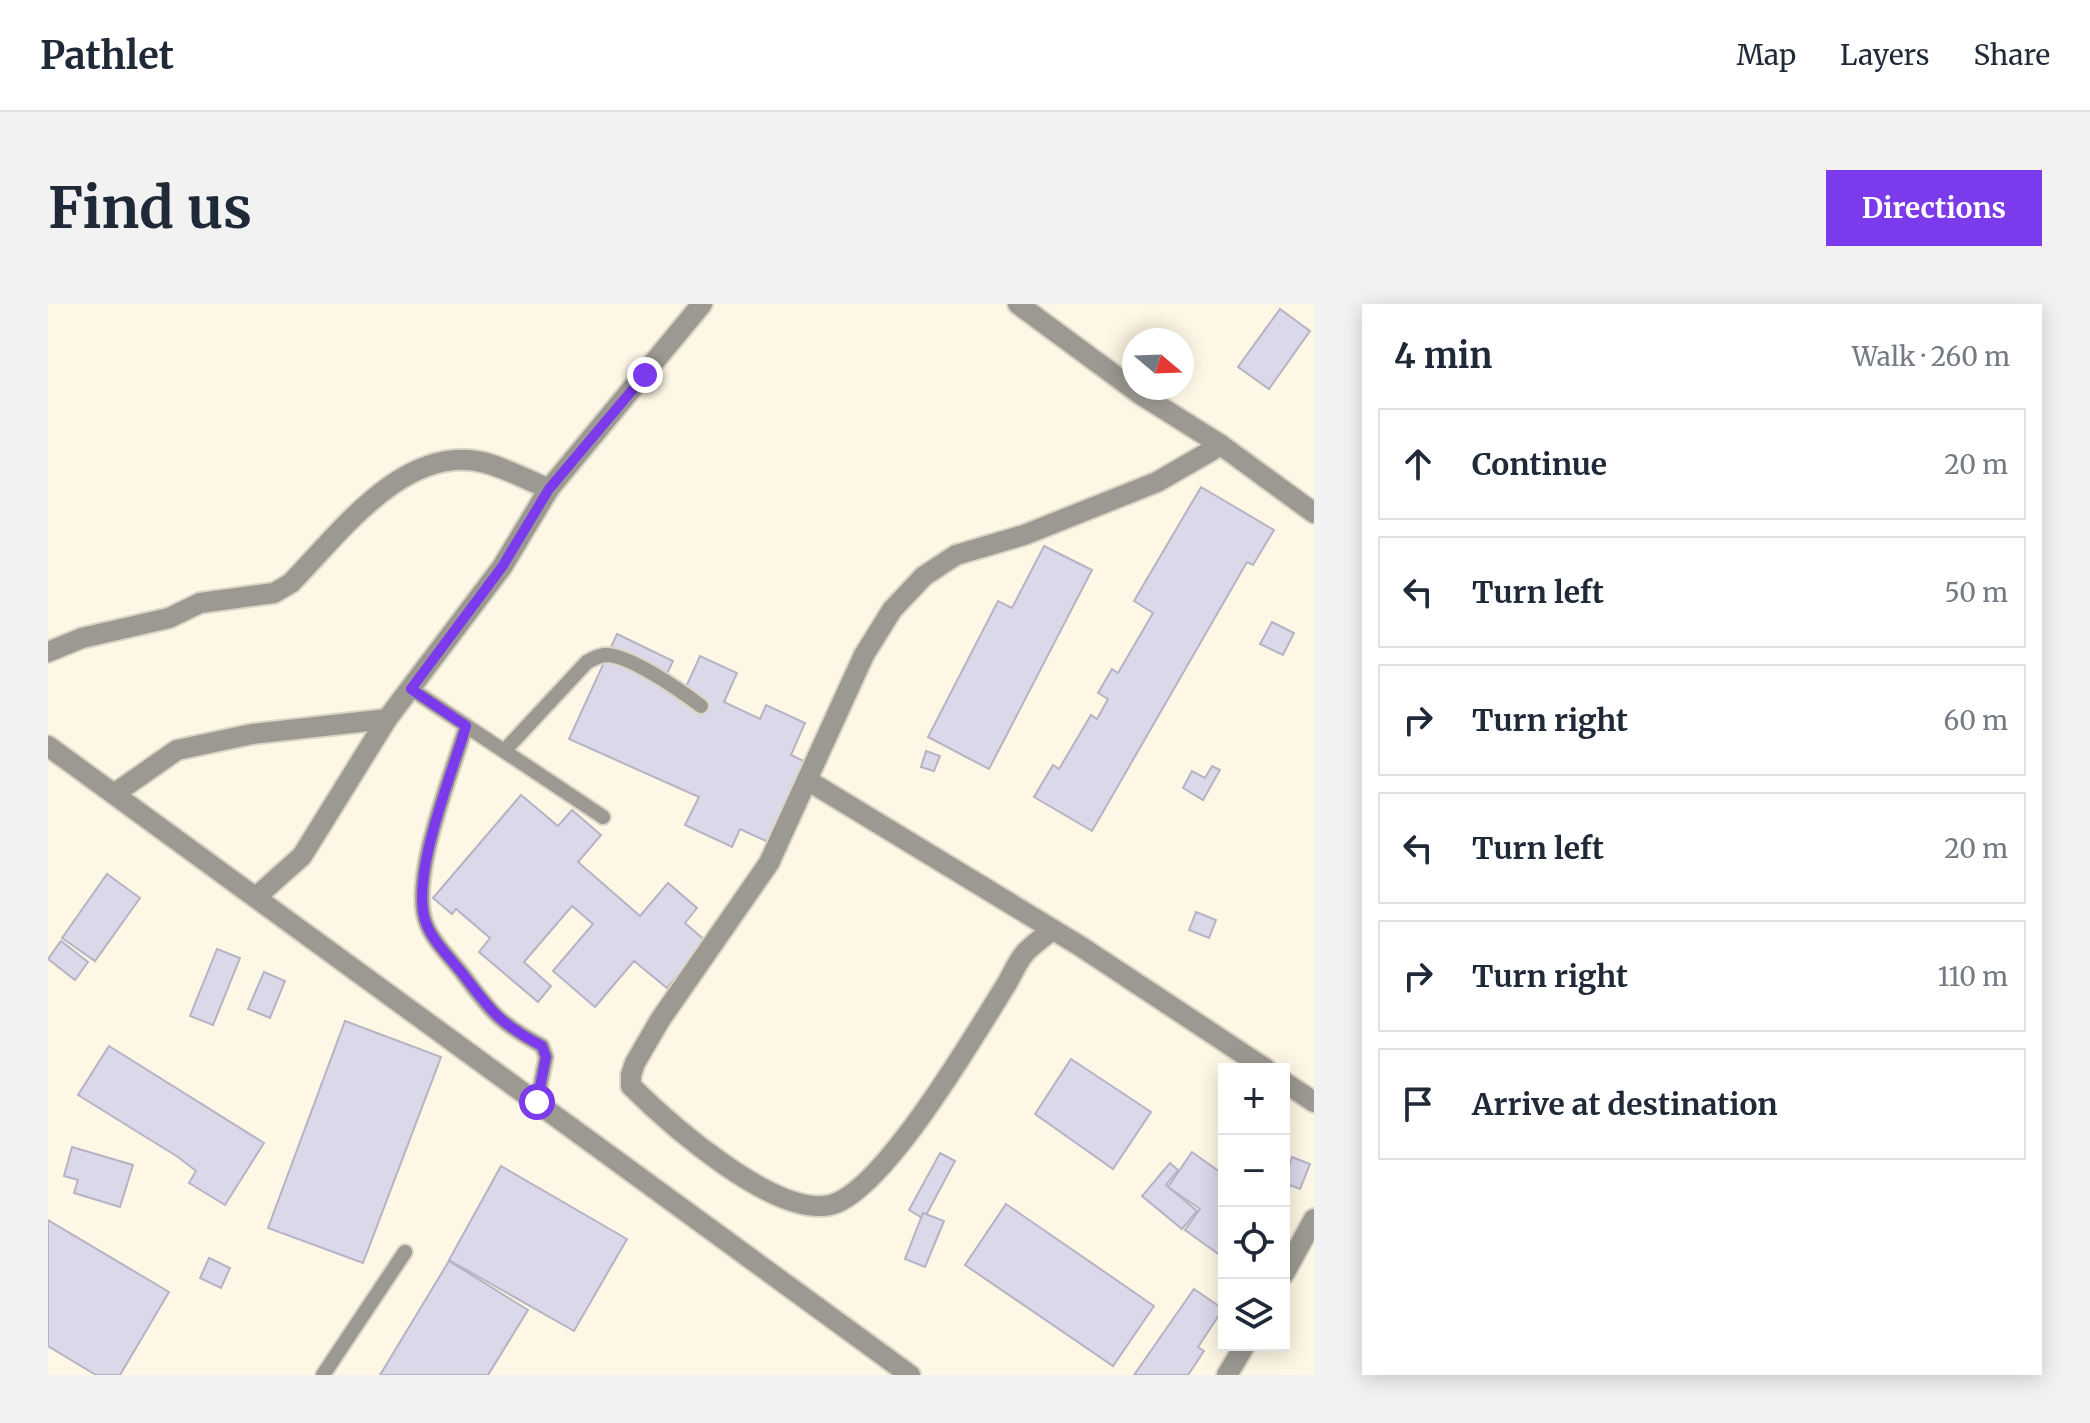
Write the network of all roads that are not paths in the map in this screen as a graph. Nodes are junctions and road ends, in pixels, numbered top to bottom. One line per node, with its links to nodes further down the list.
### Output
1 (702, 304): 4 (street)
2 (1018, 304): 3 (street)
3 (1221, 445): 5 (street); 13 (street)
4 (549, 489): 6 (street); 7 (street)
5 (1314, 513)
6 (48, 652)
7 (411, 689): 9 (street); 10 (lane)
8 (701, 706): 12 (lane)
9 (387, 719): 14 (street); 16 (street)
10 (466, 726): 12 (lane); 20 (lane)
11 (48, 746): 14 (street)
12 (505, 750): 15 (lane)
13 (807, 780): 17 (street); 17 (street)
14 (114, 794): 16 (street)
15 (603, 817)
16 (256, 897): 20 (street)
17 (1052, 930): 18 (street)
18 (1257, 1063)
19 (1290, 1086): 21 (street)
20 (537, 1102): 27 (street)
21 (1314, 1102)
22 (1314, 1219): 24 (street)
23 (405, 1252): 26 (lane)
24 (1290, 1263)
25 (1241, 1351): 28 (street)
26 (323, 1375)
27 (910, 1375)
28 (1227, 1375)

